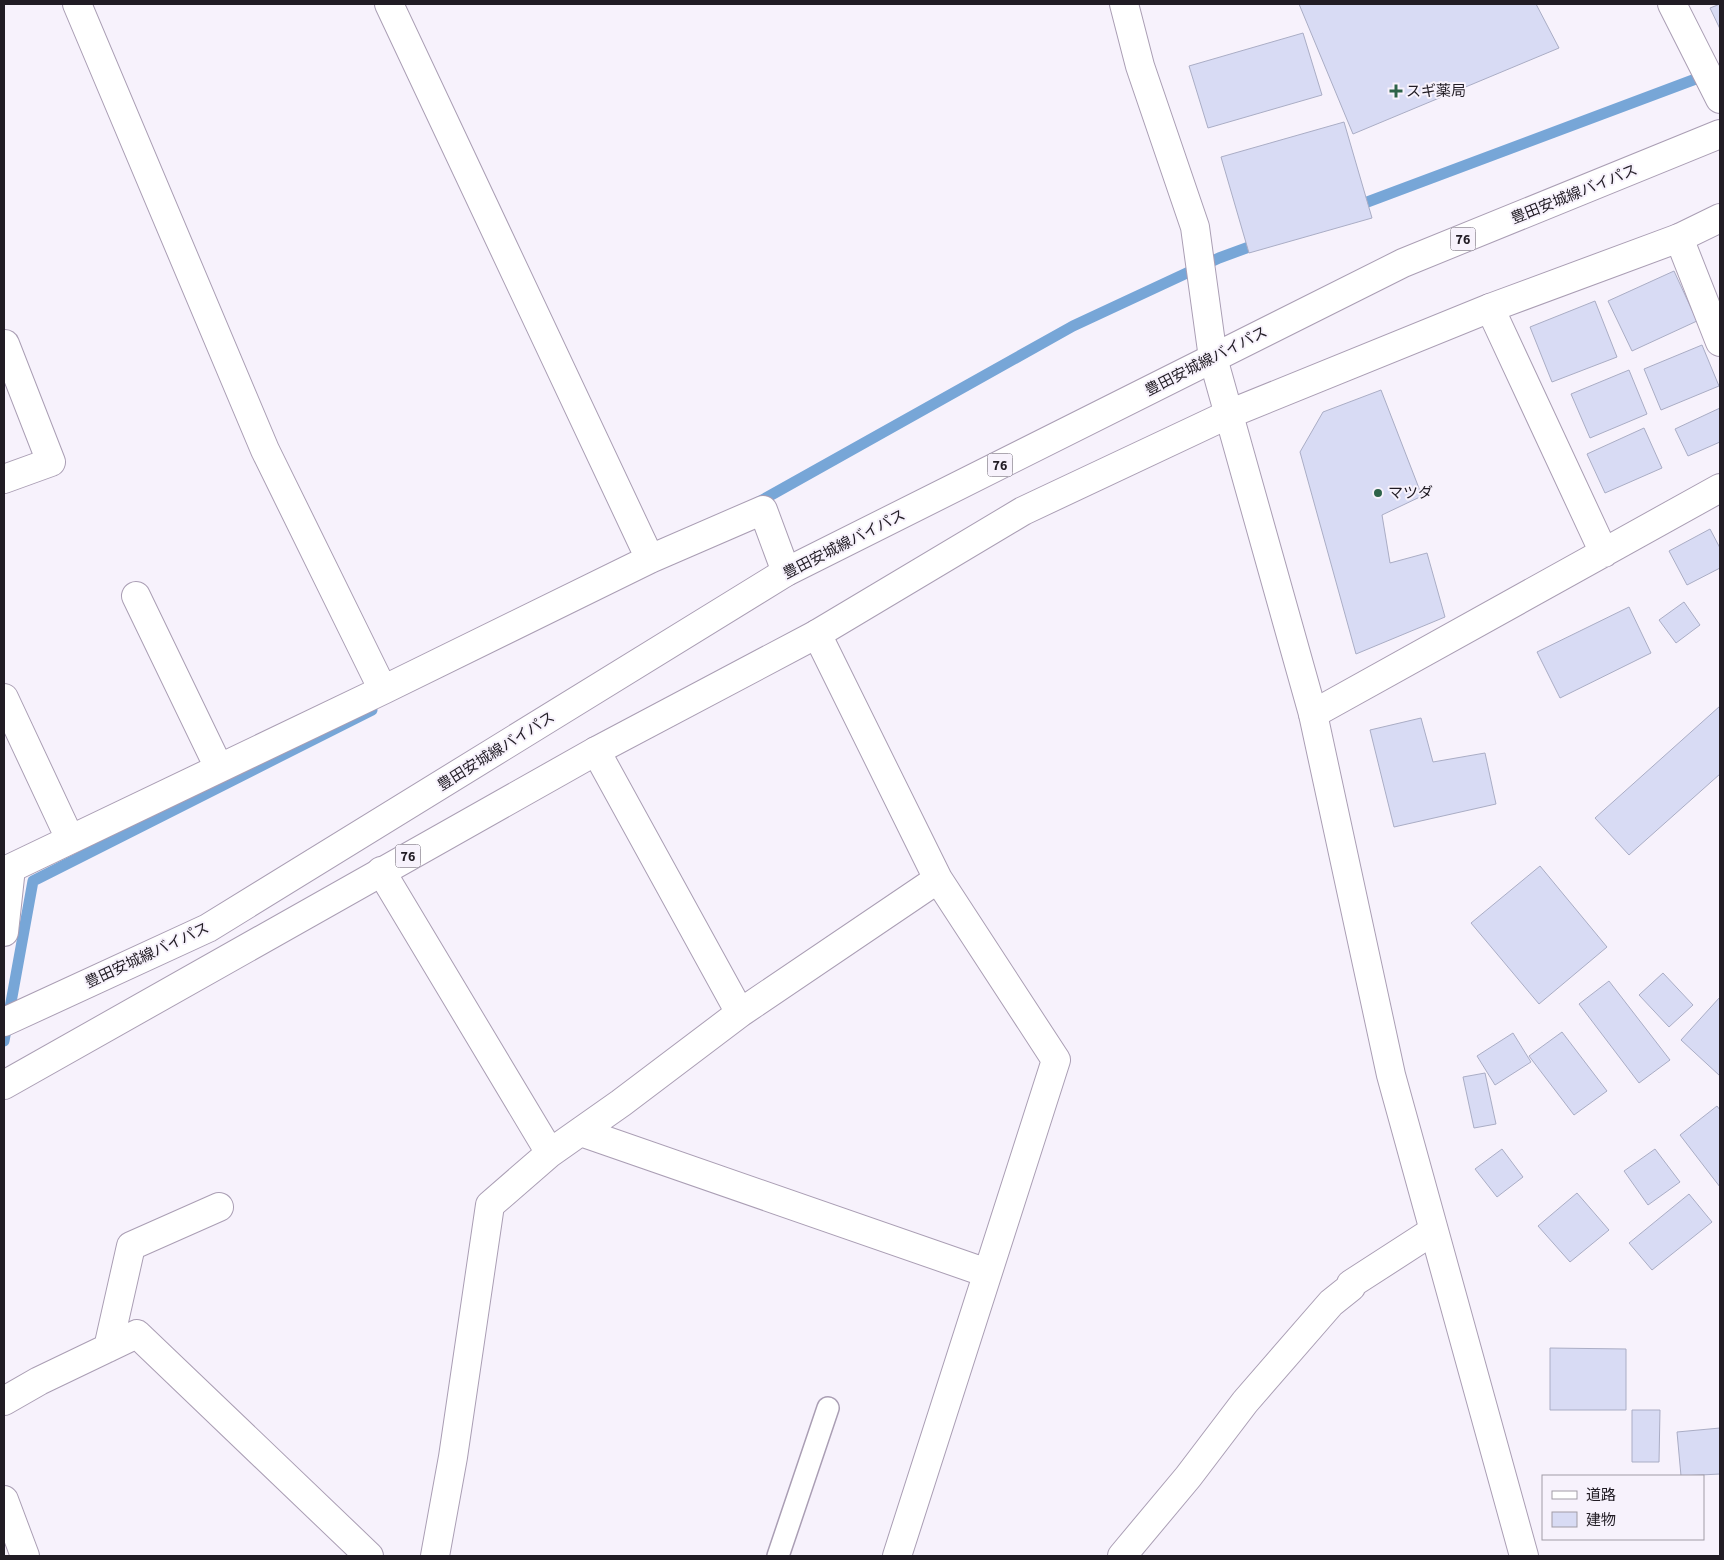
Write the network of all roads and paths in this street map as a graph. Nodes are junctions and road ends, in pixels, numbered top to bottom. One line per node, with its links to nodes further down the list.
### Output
1 (77, 4): 21 (street)
2 (388, 4): 17 (street)
3 (1124, 4): 12 (street)
4 (1672, 4): 5 (street)
5 (1720, 99)
6 (1720, 134): 12 (street, 豊田安城線バイパス / 76)
7 (1720, 218): 8 (street, 76)
8 (1679, 238): 9 (street, 76); 10 (street)
9 (1490, 308): 13 (street, 76); 16 (street)
10 (1720, 342)
11 (4, 344): 14 (street)
12 (1213, 358): 13 (street); 18 (street, 豊田安城線バイパス / 76)
13 (1228, 414): 20 (street, 76); 23 (street)
14 (4, 479)
15 (1720, 488): 16 (street)
16 (1604, 553): 23 (street)
17 (650, 560): 18 (street); 21 (street)
18 (786, 572): 31 (street, 豊田安城線バイパス / 76)
19 (136, 596): 25 (street)
20 (817, 634): 24 (street, 76); 28 (street)
21 (383, 690): 25 (street)
22 (4, 698): 26 (street)
23 (1313, 714): 36 (street)
24 (596, 751): 27 (street, 76); 30 (street)
25 (219, 768): 26 (street)
26 (70, 839): 29 (street)
27 (381, 871): 32 (street, 76); 34 (street)
28 (938, 879): 30 (street); 37 (street)
29 (4, 932)
30 (740, 1013): 33 (street)
31 (4, 1022)
32 (4, 1085)
33 (581, 1132): 34 (street); 37 (street)
34 (550, 1153): 44 (street)
35 (219, 1207): 38 (street)
36 (1433, 1230): 47 (street); 48 (street)
37 (987, 1273): 46 (street)
38 (108, 1348): 39 (street); 43 (street)
39 (4, 1401)
40 (828, 1408): 45 (lane)
41 (4, 1500): 42 (street)
42 (24, 1556)
43 (369, 1556)
44 (435, 1556)
45 (778, 1556)
46 (897, 1556)
47 (1122, 1556)
48 (1524, 1556)

